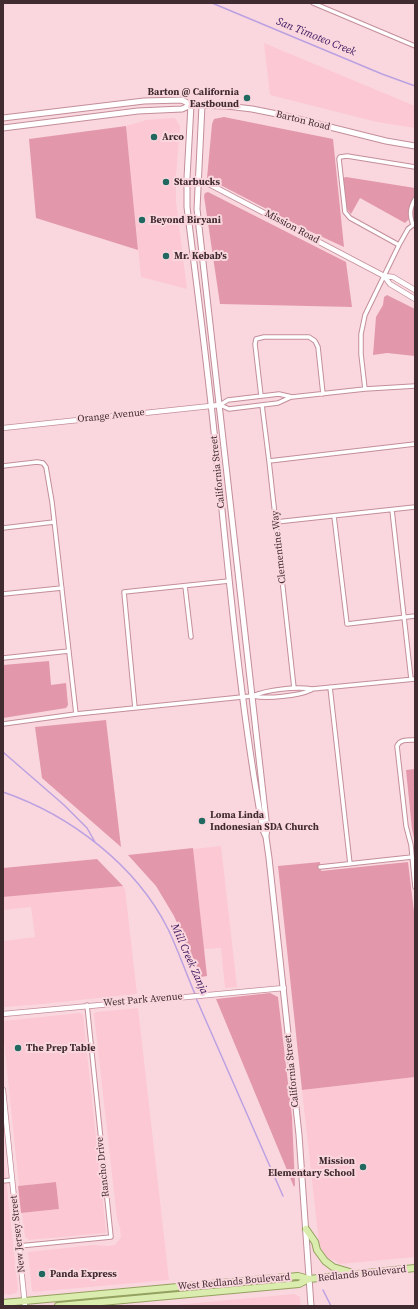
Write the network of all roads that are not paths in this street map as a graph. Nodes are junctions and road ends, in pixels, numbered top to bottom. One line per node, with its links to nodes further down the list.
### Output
1 (315, 3): 2 (street)
2 (415, 46)
3 (191, 105): 4 (main road, Barton Road); 5 (main road, Barton Road); 6 (main road, Barton Road); 13 (main road, California Street)
4 (202, 105): 7 (main road, Barton Road); 9 (main road, California Street)
5 (3, 118)
6 (3, 128)
7 (415, 146)
8 (415, 167): 14 (street)
9 (198, 182): 12 (main road, California Street); 15 (street, Mission Road)
10 (415, 199): 11 (street)
11 (414, 224): 14 (street)
12 (200, 237): 13 (main road); 23 (main road, California Street)
13 (191, 238): 25 (main road, California Street)
14 (399, 245): 15 (street)
15 (384, 276): 16 (street, Mission Road); 17 (street, Mission Road); 19 (street)
16 (415, 290)
17 (415, 298)
18 (415, 386): 19 (street, Orange Avenue)
19 (365, 389): 20 (street, Orange Avenue)
20 (323, 394): 21 (street); 22 (street, Orange Avenue)
21 (261, 396): 22 (street, Orange Avenue); 23 (street, Orange Avenue)
22 (292, 397): 24 (street, Orange Avenue)
23 (220, 405): 24 (street, Orange Avenue); 25 (street, Orange Avenue); 49 (main road, California Street)
24 (262, 405): 28 (street, Clementine Way)
25 (211, 406): 26 (street, Orange Avenue); 36 (main road, California Street)
26 (3, 428)
27 (415, 444): 28 (street)
28 (269, 461): 34 (street, Clementine Way)
29 (3, 466): 33 (street)
30 (415, 507): 31 (street)
31 (392, 510): 32 (street); 41 (street)
32 (334, 516): 34 (street); 41 (street)
33 (54, 522): 35 (street); 38 (street)
34 (276, 522): 47 (street, Clementine Way)
35 (3, 528)
36 (229, 581): 37 (street); 50 (main road, California Street)
37 (185, 586): 42 (street); 51 (street)
38 (62, 588): 39 (street); 43 (street)
39 (3, 594)
40 (415, 616): 41 (street)
41 (404, 617): 45 (street)
42 (191, 637)
43 (69, 651): 44 (street); 52 (street)
44 (3, 658)
45 (413, 679): 46 (street)
46 (330, 687): 48 (street); 57 (street)
47 (294, 688): 48 (street); 49 (street)
48 (312, 689): 49 (street)
49 (252, 696): 50 (street); 55 (main road, California Street)
50 (243, 697): 51 (street); 55 (main road, California Street)
51 (135, 708): 52 (street)
52 (76, 714): 53 (street)
53 (3, 724)
54 (415, 740): 56 (street)
55 (266, 837): 60 (main road, California Street)
56 (412, 857): 57 (street); 59 (street)
57 (350, 864): 58 (street)
58 (320, 867)
59 (415, 887)
60 (284, 988): 61 (street, West Park Avenue); 66 (main road, California Street)
61 (86, 1005): 62 (street, West Park Avenue); 67 (street, Rancho Drive)
62 (3, 1014)
63 (3, 1090): 64 (street, New Jersey Street)
64 (12, 1180): 65 (street); 67 (street, New Jersey Street)
65 (3, 1181)
66 (306, 1229): 69 (main road); 70 (main road, California Street)
67 (19, 1246): 76 (street, New Jersey Street)
68 (415, 1268): 69 (main road, Redlands Boulevard)
69 (354, 1274): 70 (main road, Redlands Boulevard)
70 (309, 1279): 71 (main road, West Redlands Boulevard); 73 (main road, West Redlands Boulevard); 78 (main road, California Street)
71 (173, 1288): 72 (main road, West Redlands Boulevard); 73 (main road)
72 (129, 1292): 75 (main road); 76 (main road, West Redlands Boulevard)
73 (140, 1298): 75 (main road, West Redlands Boulevard)
74 (3, 1303): 76 (main road, West Redlands Boulevard)
75 (93, 1303): 77 (main road, West Redlands Boulevard)
76 (25, 1304)
77 (58, 1306)
78 (311, 1306)

